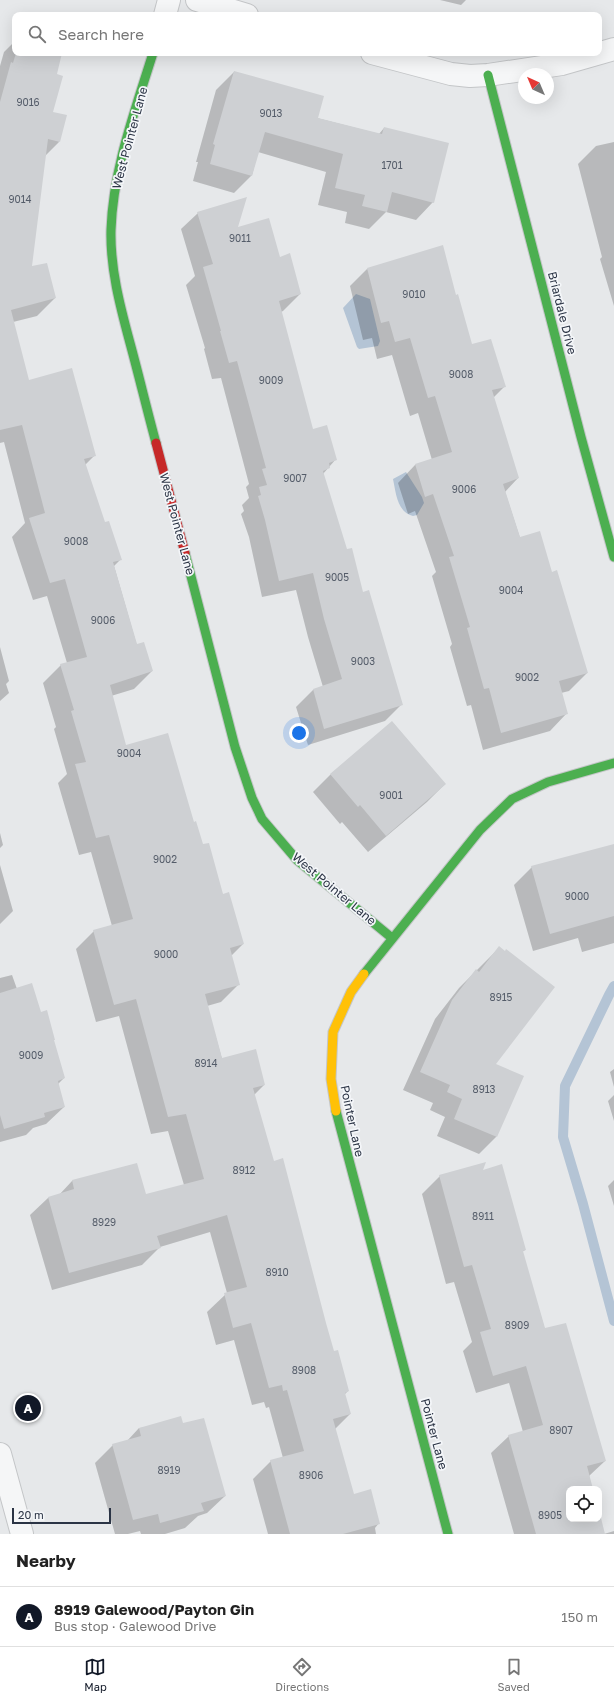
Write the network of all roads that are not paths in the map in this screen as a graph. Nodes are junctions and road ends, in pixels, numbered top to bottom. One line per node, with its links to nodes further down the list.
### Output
1 (169, 0): 3 (street)
2 (197, 0): 4 (street)
3 (166, 12)
4 (236, 12)
5 (614, 49): 6 (street)
6 (602, 52)
7 (152, 56): 13 (street, West Pointer Lane)
8 (383, 56): 10 (street)
9 (590, 56): 10 (street)
10 (488, 75): 11 (street, Briardale Drive)
11 (614, 556)
12 (614, 764): 13 (street, Pointer Lane)
13 (392, 938): 16 (street, Pointer Lane)
14 (0, 1454): 15 (street)
15 (22, 1534)
16 (448, 1534)

